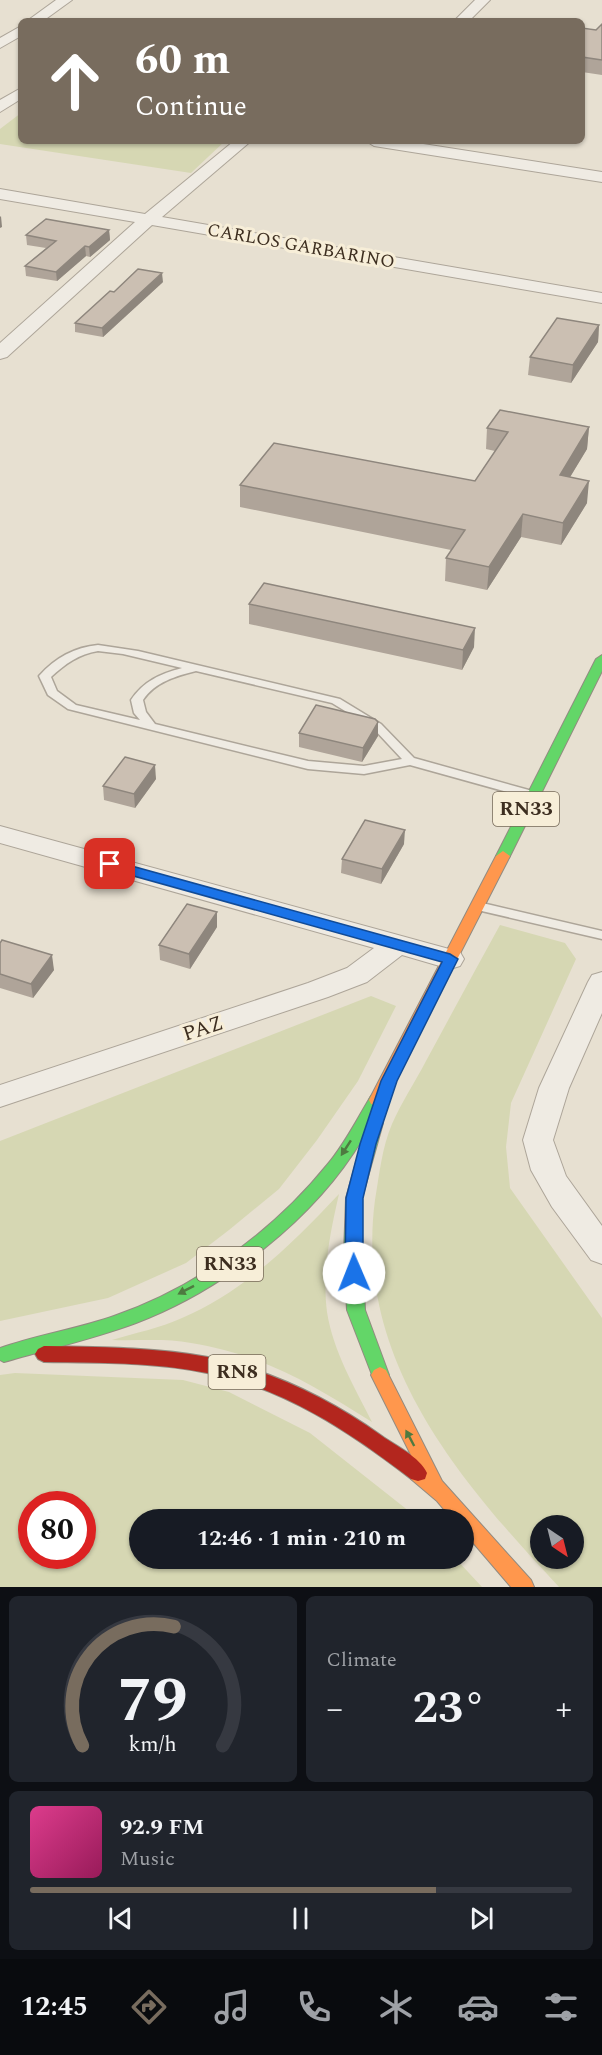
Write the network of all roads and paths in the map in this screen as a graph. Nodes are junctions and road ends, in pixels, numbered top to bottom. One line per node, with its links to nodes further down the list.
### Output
1 (65, 0): 3 (street)
2 (483, 0): 4 (street)
3 (38, 18)
4 (464, 18)
5 (18, 32): 6 (street)
6 (0, 44)
7 (18, 88): 8 (street)
8 (0, 107)
9 (239, 144): 13 (street)
10 (393, 144): 11 (street)
11 (602, 177)
12 (0, 194): 13 (street, CARLOS GARBARINO)
13 (149, 219): 14 (street, CARLOS GARBARINO); 15 (street)
14 (602, 298)
15 (0, 353)
16 (602, 659): 20 (highway, RN33)
17 (195, 668): 18 (lane); 18 (lane); 19 (lane)
18 (151, 726): 19 (lane)
19 (410, 760): 20 (lane)
20 (534, 795): 22 (highway, RN33)
21 (0, 834): 24 (street)
22 (478, 906): 23 (lane); 25 (highway, RN33)
23 (602, 935)
24 (398, 944): 25 (street); 28 (street, PAZ)
25 (450, 959): 27 (highway, RN33)
26 (602, 982): 29 (street)
27 (389, 1081): 30 (highway, RN33, one-way to 30); 31 (highway, RN33, one-way to 27)
28 (0, 1096)
29 (602, 1251)
30 (2, 1354): 31 (highway, RN8)
31 (438, 1489): 32 (highway, RN8)
32 (524, 1587)

